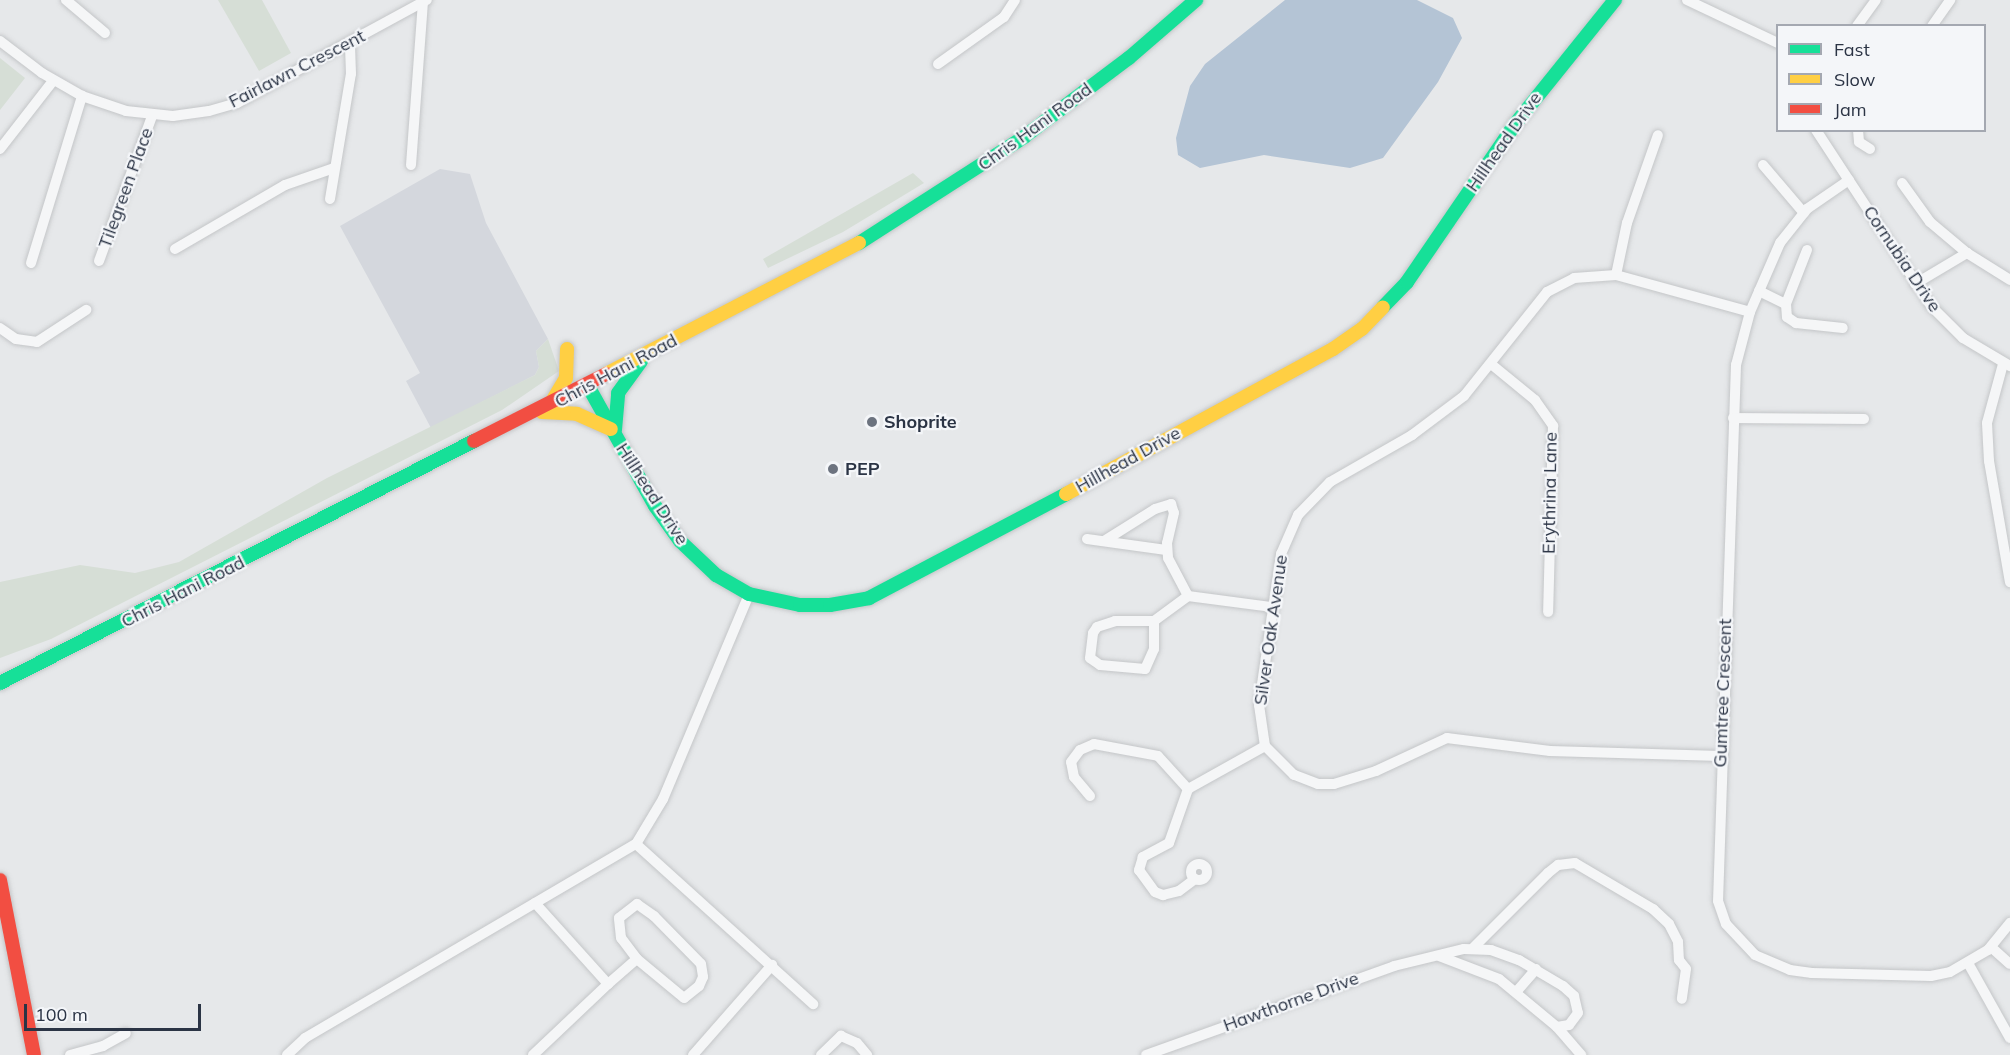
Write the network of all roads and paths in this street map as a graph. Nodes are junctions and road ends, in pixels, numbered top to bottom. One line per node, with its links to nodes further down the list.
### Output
1 (66, 0): 11 (street)
2 (1015, 0): 15 (street)
3 (1196, 0): 46 (main road, Chris Hani Road)
4 (1615, 0): 59 (main road, Hillhead Drive)
5 (1687, 0): 14 (street)
6 (1876, 0): 9 (street)
7 (1950, 0): 10 (street)
8 (425, 1): 13 (street, Fairlawn Crescent); 24 (street)
9 (1858, 24)
10 (1933, 24)
11 (105, 33)
12 (0, 41): 16 (street, Fairlawn Crescent)
13 (350, 42): 18 (street, Fairlawn Crescent); 26 (street)
14 (1776, 42)
15 (938, 64)
16 (53, 81): 17 (street, Fairlawn Crescent); 23 (street)
17 (81, 96): 18 (street, Fairlawn Crescent); 35 (street)
18 (152, 116): 34 (street, Tilegreen Place)
19 (1817, 132): 27 (street, Cornubia Drive)
20 (1858, 132): 22 (street)
21 (1658, 135): 36 (street)
22 (1869, 149)
23 (0, 150)
24 (411, 165)
25 (1763, 165): 30 (street)
26 (334, 168): 29 (street); 31 (street)
27 (1849, 180): 30 (street, Gumtree Crescent); 38 (street, Cornubia Drive)
28 (1902, 183): 33 (street)
29 (330, 199)
30 (1804, 213): 39 (street, Gumtree Crescent)
31 (175, 249)
32 (1807, 250): 40 (street)
33 (1967, 253): 37 (street); 38 (street)
34 (99, 261)
35 (31, 262)
36 (1616, 275): 42 (street, Silver Oak Avenue); 47 (street, Silver Oak Avenue)
37 (2010, 280)
38 (1915, 284): 48 (street, Cornubia Drive)
39 (1759, 291): 40 (street); 42 (street, Gumtree Crescent)
40 (1786, 304): 44 (street)
41 (86, 310): 43 (street)
42 (1750, 312): 52 (street, Gumtree Crescent)
43 (0, 328)
44 (1843, 328)
45 (567, 348): 50 (main road)
46 (648, 354): 49 (main road, Chris Hani Road); 54 (main road)
47 (1491, 364): 61 (street, Silver Oak Avenue); 62 (street, Erythrina Lane)
48 (2007, 365): 58 (street)
49 (588, 386): 50 (main road, Chris Hani Road); 54 (main road, Hillhead Drive)
50 (547, 407): 51 (main road, Chris Hani Road)
51 (534, 414): 54 (main road); 64 (main road, Chris Hani Road)
52 (1733, 418): 53 (street); 66 (street, Gumtree Crescent)
53 (1864, 419)
54 (614, 434): 59 (main road, Hillhead Drive)
55 (1087, 539): 56 (street)
56 (1104, 541): 57 (street); 57 (street)
57 (1166, 550): 60 (street)
58 (2010, 582)
59 (749, 594): 69 (street)
60 (1188, 596): 61 (street); 63 (street)
61 (1272, 607): 65 (street, Silver Oak Avenue)
62 (1548, 612)
63 (1154, 621): 63 (street)
64 (0, 683)
65 (1264, 746): 66 (street); 67 (street)
66 (1720, 756): 79 (street, Gumtree Crescent)
67 (1188, 789): 68 (street); 70 (street)
68 (1090, 796)
69 (636, 844): 72 (street); 81 (street)
70 (1195, 879)
71 (0, 880): 74 (main road)
72 (535, 903): 83 (street); 92 (street)
73 (2010, 923): 75 (street, Gumtree Crescent)
74 (4, 925): 90 (main road)
75 (1991, 947): 79 (street, Gumtree Crescent); 80 (street)
76 (1472, 949): 77 (street, Hawthorne Drive); 82 (street, Hawthorne Drive); 85 (street)
77 (1439, 956): 84 (street); 97 (street, Hawthorne Drive)
78 (637, 959): 78 (street); 83 (street)
79 (1968, 963): 89 (street)
80 (2010, 964)
81 (772, 965): 86 (street); 94 (street)
82 (1536, 969): 84 (street); 87 (street, Hawthorne Drive)
83 (608, 984): 93 (street)
84 (1517, 991): 87 (street)
85 (1682, 999)
86 (813, 1005)
87 (1557, 1028): 98 (street)
88 (126, 1033): 91 (street)
89 (2010, 1038)
90 (34, 1055)
91 (70, 1055)
92 (287, 1055)
93 (533, 1055)
94 (693, 1055)
95 (821, 1055): 96 (street)
96 (867, 1055)
97 (1146, 1055)
98 (1581, 1055)

